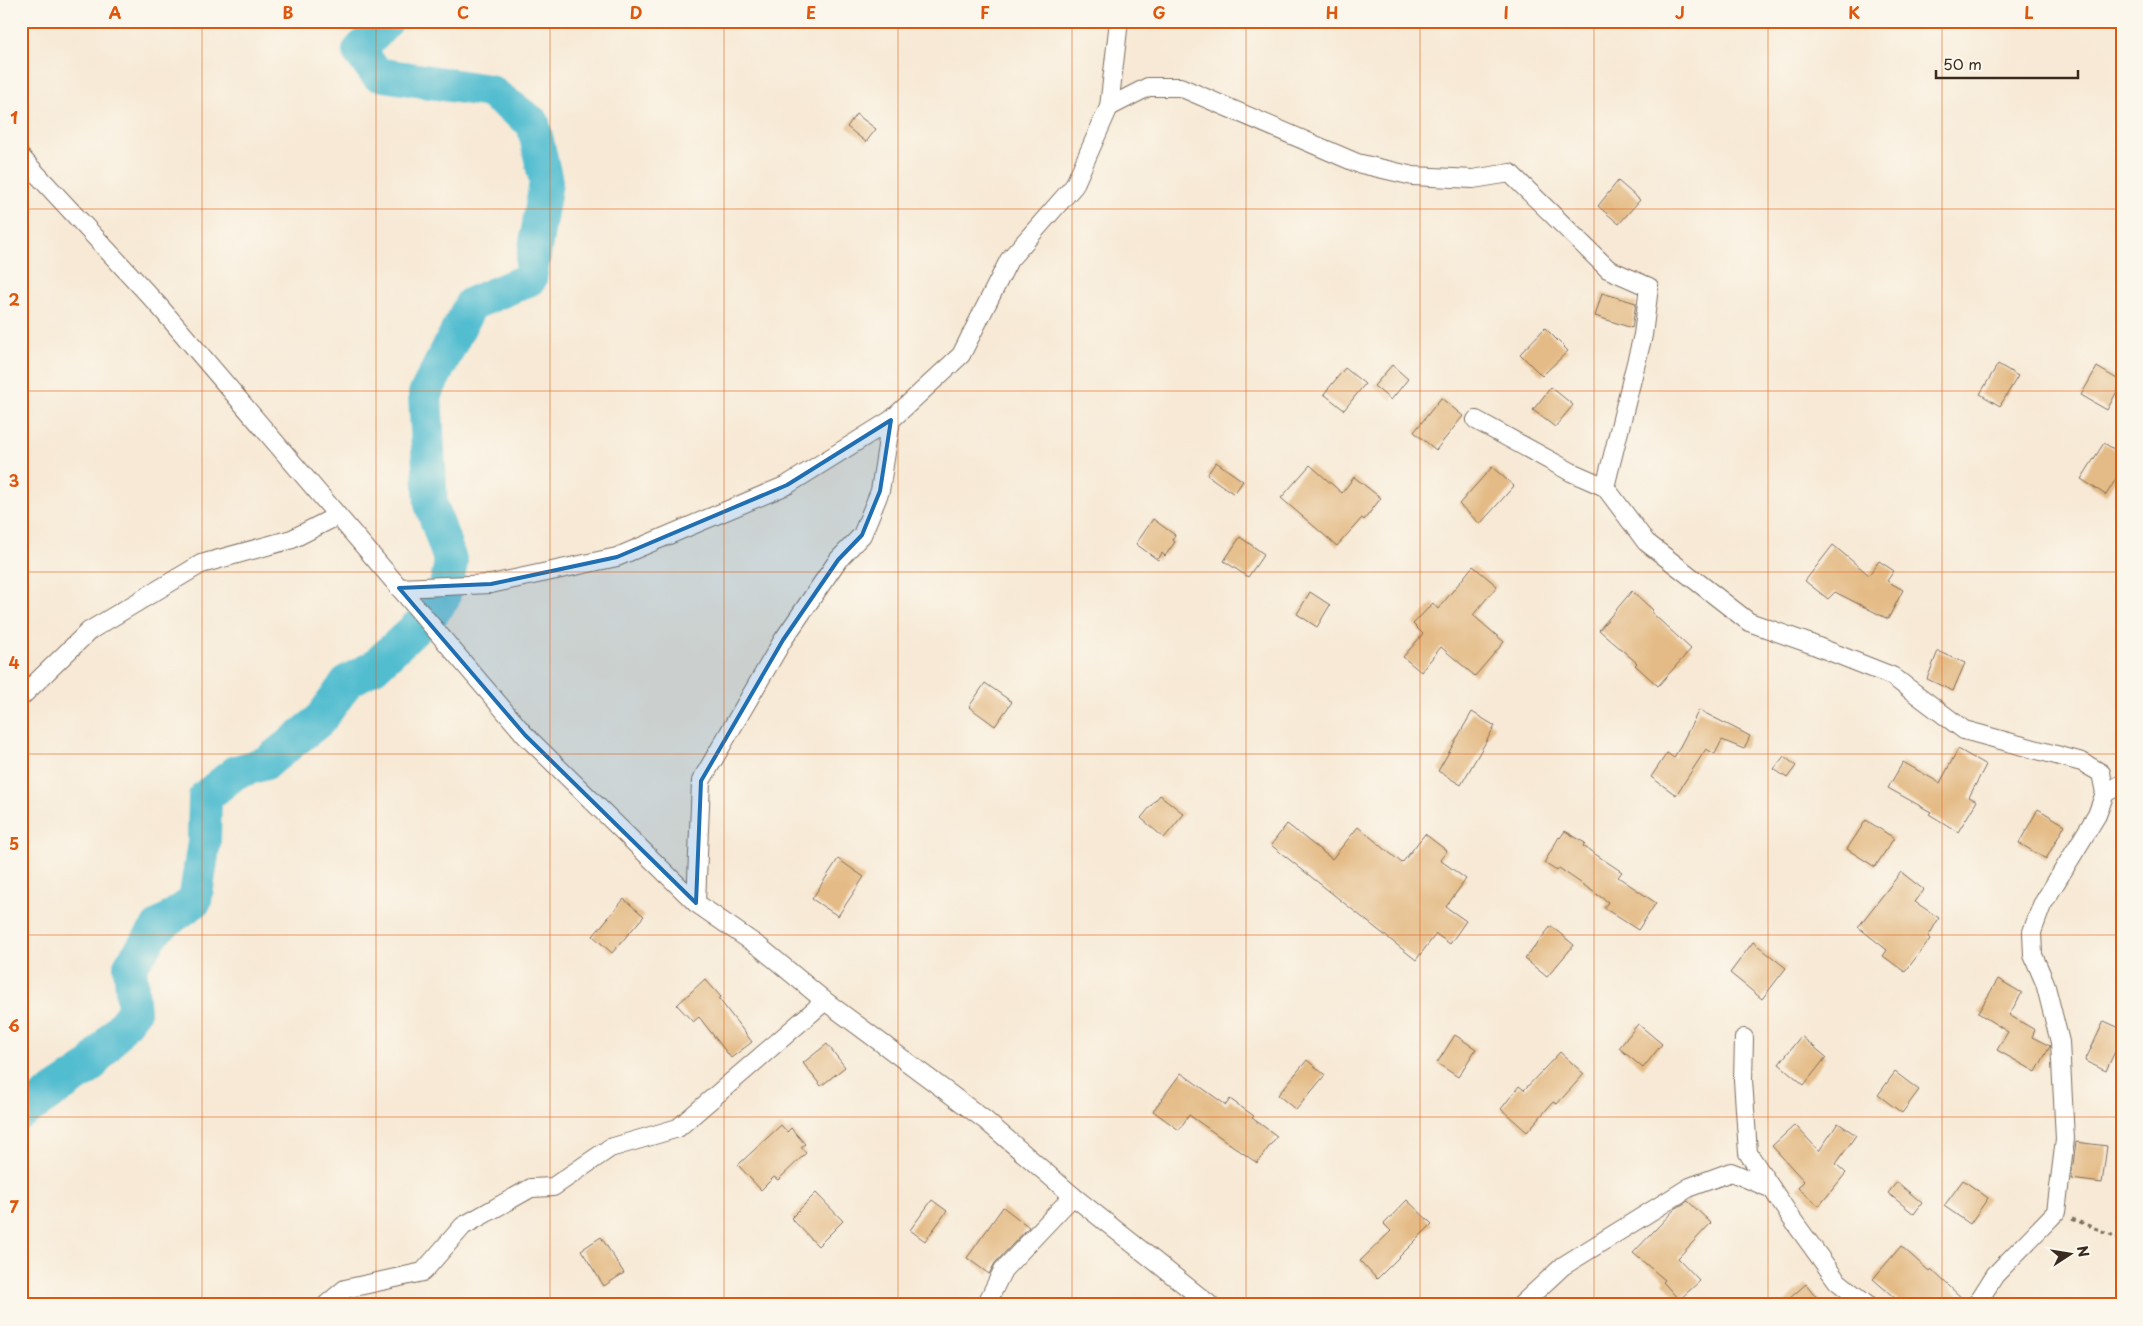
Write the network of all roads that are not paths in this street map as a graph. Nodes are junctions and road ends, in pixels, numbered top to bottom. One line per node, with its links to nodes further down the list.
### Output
1 (1119, 21): 2 (street)
2 (1109, 107): 4 (street); 6 (street)
3 (21, 157): 7 (street)
4 (891, 420): 8 (street); 12 (street)
5 (1476, 420): 6 (street)
6 (1605, 487): 11 (street)
7 (338, 516): 8 (street); 9 (street)
8 (399, 588): 12 (street)
9 (21, 696)
10 (2122, 784): 11 (street)
11 (2105, 793): 22 (street)
12 (696, 903): 13 (street)
13 (825, 1001): 16 (street); 17 (street)
14 (1744, 1038): 15 (street)
15 (1772, 1189): 20 (street); 21 (street)
16 (1073, 1196): 18 (street); 19 (street)
17 (326, 1305)
18 (986, 1305)
19 (1210, 1305)
20 (1521, 1305)
21 (1867, 1305)
22 (1976, 1305)

